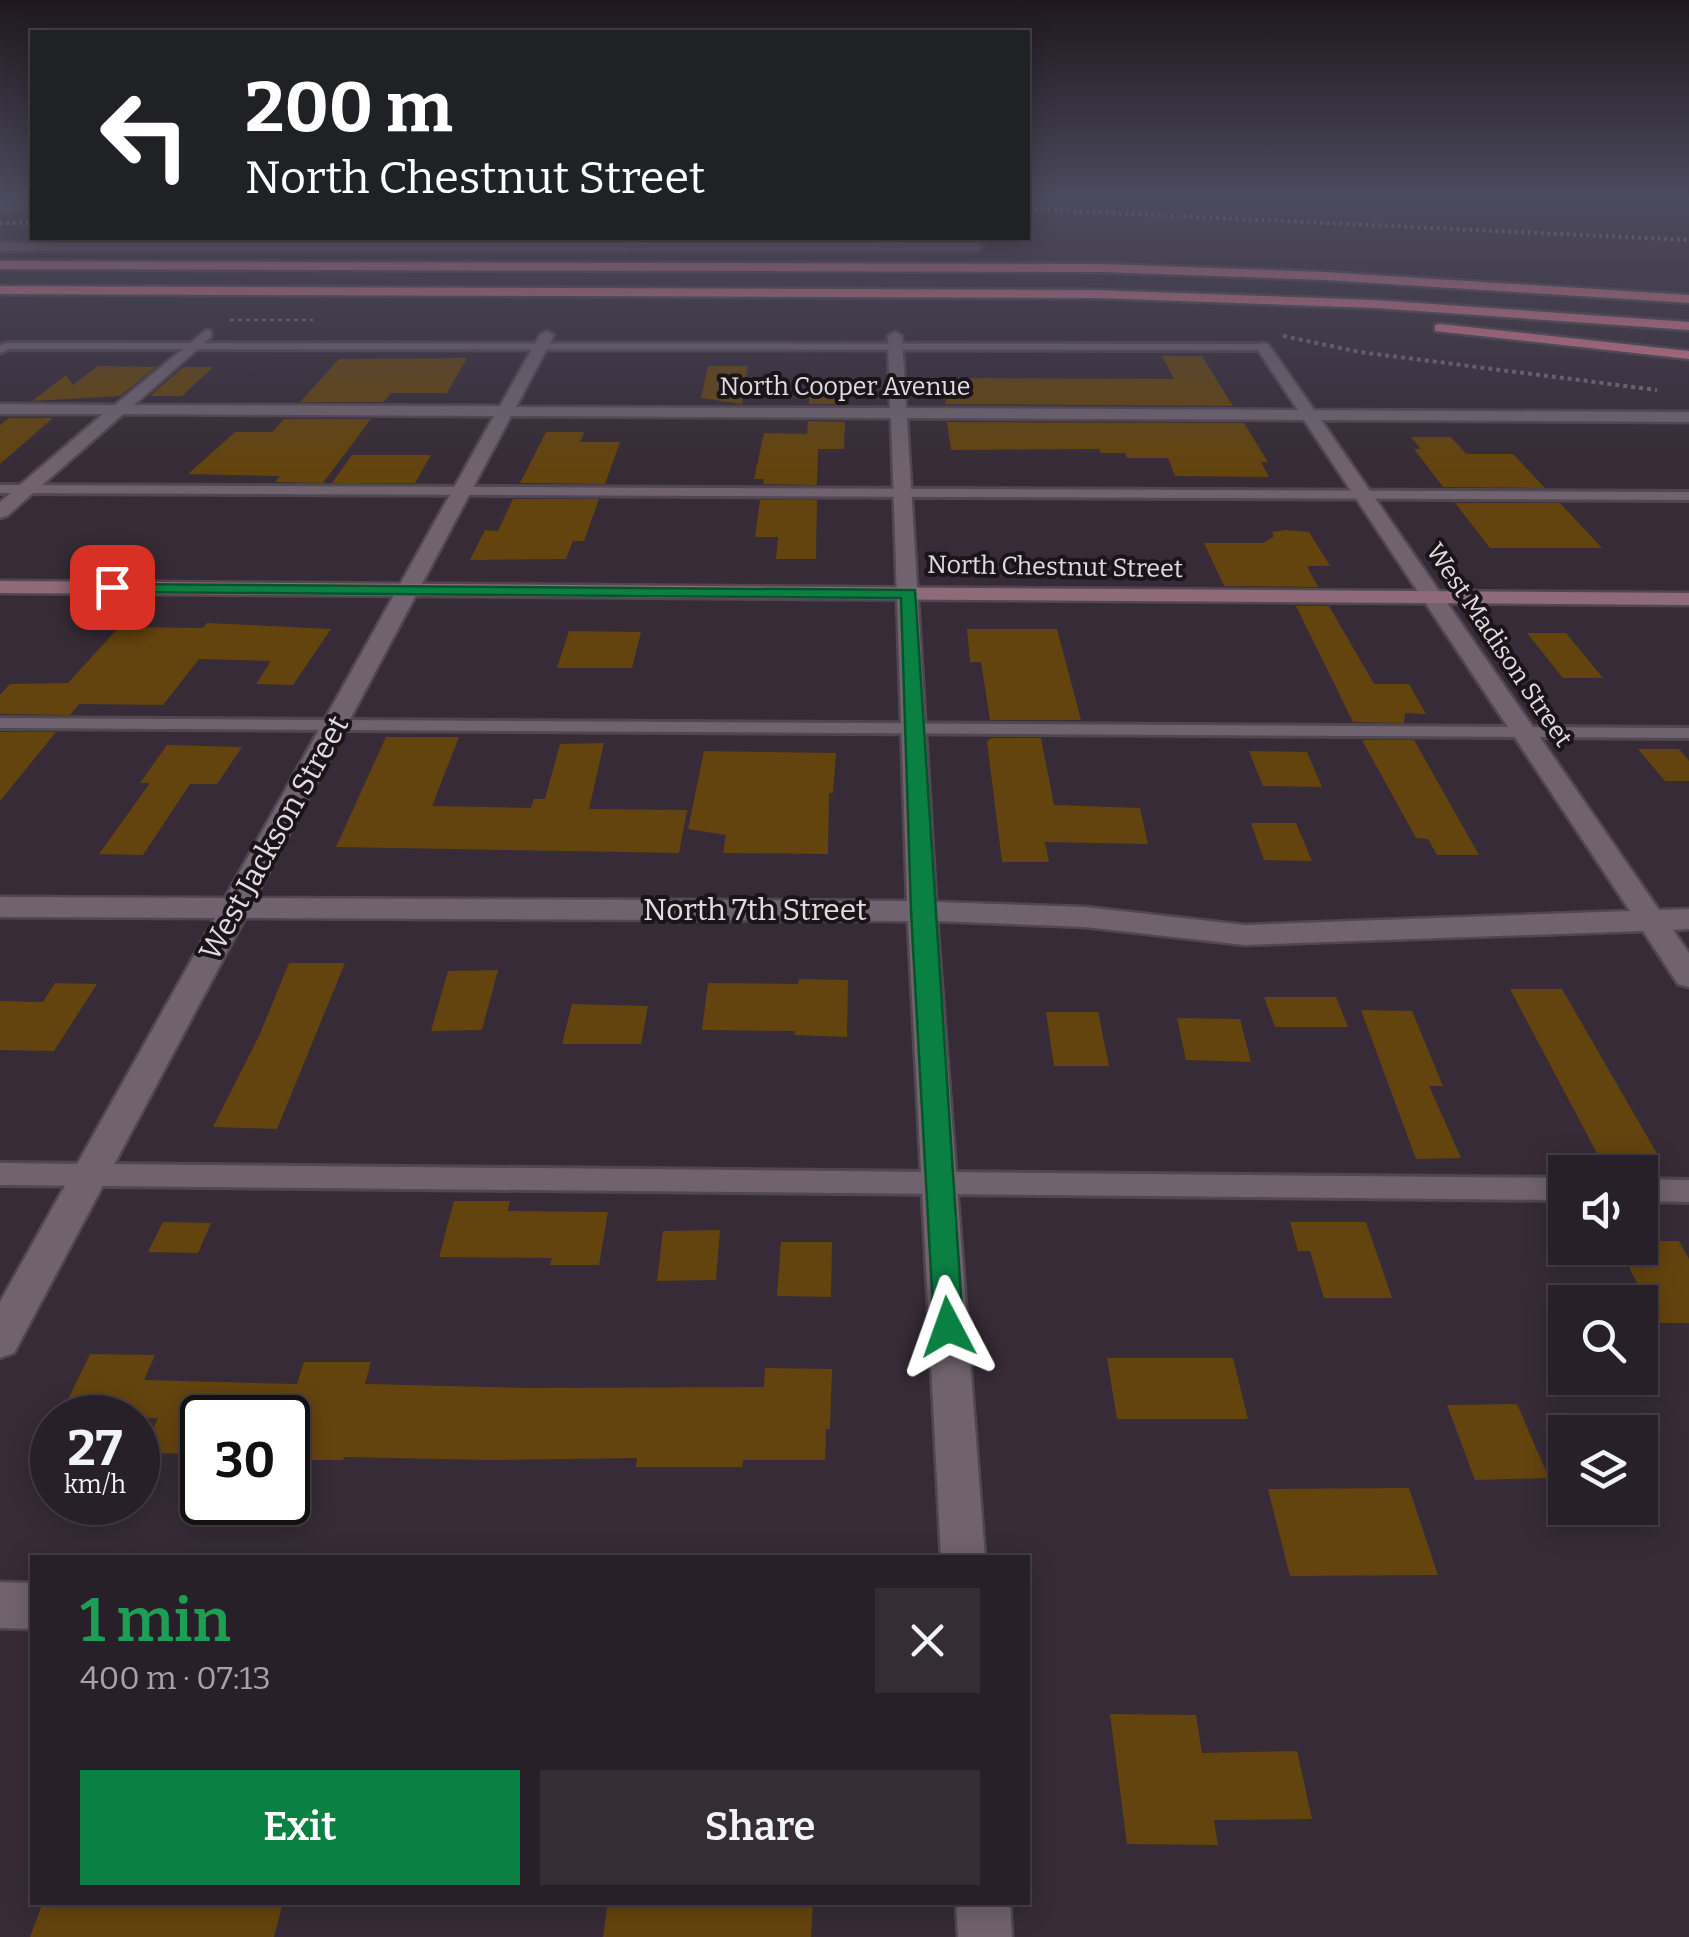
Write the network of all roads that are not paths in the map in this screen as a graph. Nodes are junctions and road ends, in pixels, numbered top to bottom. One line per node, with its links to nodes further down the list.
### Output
1 (1521, 288): 4 (highway)
2 (0, 290): 3 (highway)
3 (889, 292): 5 (highway); 7 (highway)
4 (1689, 299)
5 (1369, 320)
6 (1426, 326): 14 (highway)
7 (1689, 326)
8 (206, 334): 12 (street)
9 (544, 341): 10 (lane); 12 (lane); 17 (street, West Jackson Street)
10 (895, 342): 11 (lane); 18 (street)
11 (1263, 346): 19 (street, West Madison Street)
12 (190, 347): 13 (lane); 16 (street)
13 (0, 350)
14 (1689, 355)
15 (0, 410): 16 (street, North Cooper Avenue)
16 (118, 410): 17 (street, North Cooper Avenue); 22 (street)
17 (508, 411): 18 (street, North Cooper Avenue); 23 (street, West Jackson Street)
18 (899, 411): 19 (street, North Cooper Avenue); 24 (street)
19 (1308, 416): 20 (street, North Cooper Avenue); 25 (street, West Madison Street)
20 (1689, 417)
21 (0, 489): 22 (lane)
22 (27, 489): 23 (lane); 27 (street)
23 (465, 491): 24 (lane); 29 (street, West Jackson Street)
24 (904, 492): 25 (lane); 30 (street)
25 (1364, 496): 26 (lane); 31 (street, West Madison Street)
26 (1689, 496)
27 (0, 512)
28 (0, 587): 29 (main road, North Chestnut Street)
29 (412, 588): 30 (main road, North Chestnut Street); 34 (street, West Jackson Street)
30 (909, 593): 31 (main road, North Chestnut Street); 35 (street)
31 (1436, 598): 32 (main road, North Chestnut Street); 36 (street, West Madison Street)
32 (1689, 599)
33 (0, 723): 34 (lane)
34 (336, 725): 35 (lane); 39 (street, West Jackson Street)
35 (915, 728): 36 (lane); 40 (street)
36 (1526, 733): 37 (lane); 41 (street, West Madison Street)
37 (1689, 734)
38 (0, 907): 39 (street, North 7th Street)
39 (235, 908): 40 (street, North 7th Street); 45 (street, West Jackson Street)
40 (922, 911): 41 (street, North 7th Street); 46 (street)
41 (1651, 919): 42 (street, North 7th Street); 43 (street, West Madison Street)
42 (1689, 919)
43 (1689, 976)
44 (0, 1174): 45 (lane)
45 (90, 1174): 46 (lane); 50 (street, West Jackson Street)
46 (940, 1180): 47 (lane); 51 (street)
47 (1548, 1189)
48 (1658, 1190): 49 (lane)
49 (1689, 1191)
50 (0, 1340)
51 (963, 1555)
52 (0, 1605): 53 (street)
53 (30, 1606)
54 (983, 1905): 55 (street)
55 (984, 1937)

